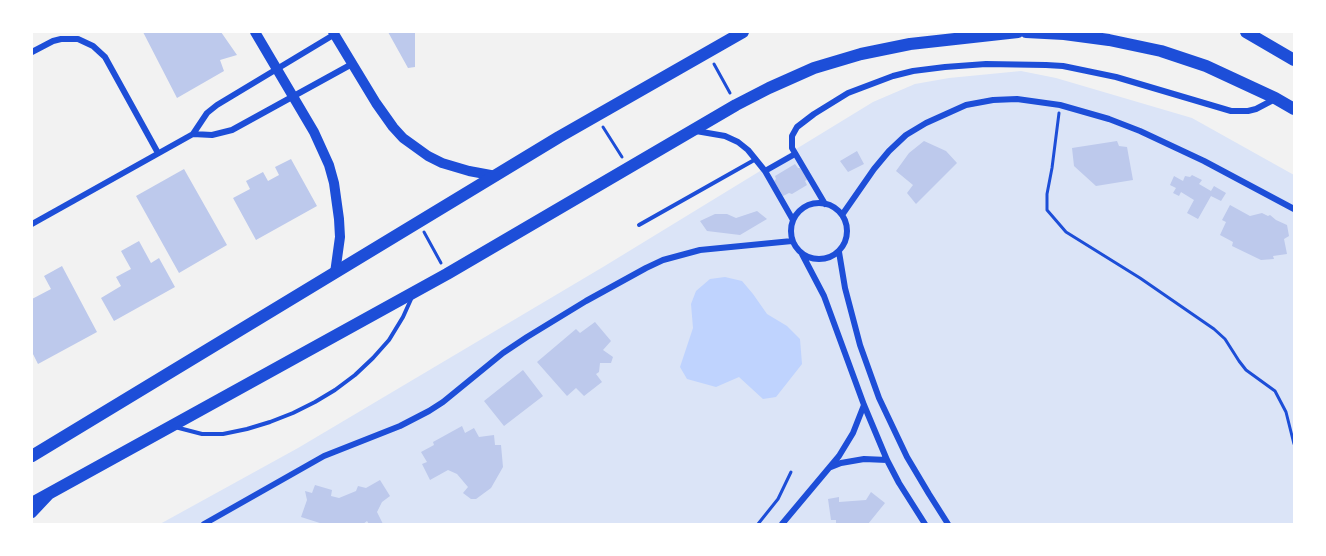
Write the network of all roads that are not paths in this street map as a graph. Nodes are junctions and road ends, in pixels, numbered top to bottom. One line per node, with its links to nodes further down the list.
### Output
1 (255, 32): 10 (main road)
2 (743, 32): 20 (main road)
3 (1018, 32): 14 (main road)
4 (1026, 32): 12 (main road)
5 (1246, 32): 8 (main road)
6 (334, 33): 9 (main road); 10 (street)
7 (32, 52): 16 (street)
8 (1294, 60)
9 (352, 64): 11 (street); 20 (main road)
10 (276, 69): 11 (main road); 15 (street)
11 (293, 97): 15 (street); 30 (main road)
12 (1275, 98): 13 (main road); 17 (street)
13 (1294, 109)
14 (693, 130): 18 (street); 31 (main road)
15 (193, 134): 16 (street)
16 (158, 153): 25 (street)
17 (795, 154): 19 (street); 21 (street)
18 (756, 159): 19 (street); 26 (lane)
19 (765, 171): 24 (street)
20 (496, 176): 30 (main road)
21 (825, 204): 23 (street); 24 (street)
22 (1294, 210): 23 (street)
23 (842, 215): 28 (street)
24 (794, 220): 27 (street)
25 (32, 224)
26 (639, 225)
27 (792, 240): 29 (street); 40 (street)
28 (839, 252): 29 (street); 43 (street)
29 (802, 254): 32 (street)
30 (335, 273): 34 (main road)
31 (414, 292): 33 (main road); 33 (lane)
32 (864, 405): 35 (street); 36 (street)
33 (172, 425): 37 (main road)
34 (32, 456)
35 (887, 460): 36 (street); 42 (street)
36 (830, 467): 41 (street)
37 (52, 492): 38 (main road); 39 (main road)
38 (32, 503)
39 (32, 513)
40 (204, 525)
41 (782, 525)
42 (925, 525)
43 (948, 525)

